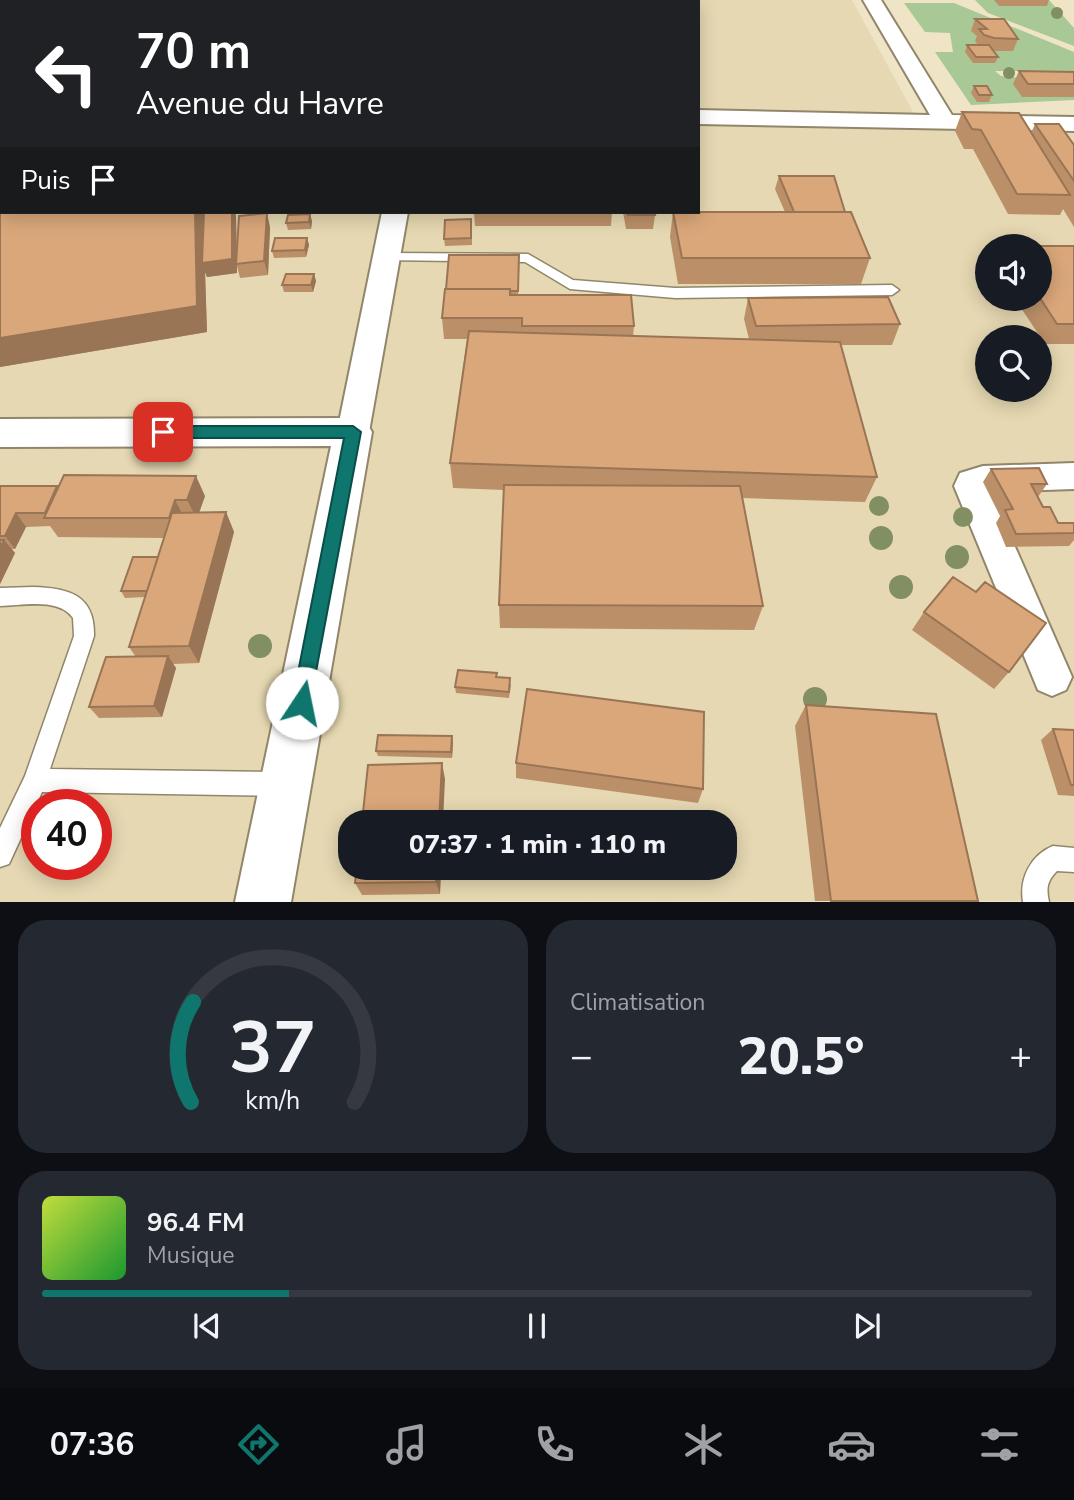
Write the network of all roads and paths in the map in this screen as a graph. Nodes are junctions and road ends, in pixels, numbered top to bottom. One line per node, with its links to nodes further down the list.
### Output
1 (873, 0): 3 (street)
2 (700, 117): 3 (street)
3 (946, 122): 4 (street)
4 (1074, 124)
5 (395, 214): 6 (street)
6 (387, 257): 7 (lane); 8 (street)
7 (892, 290)
8 (353, 432): 9 (street); 14 (street)
9 (0, 433)
10 (1074, 476): 12 (street)
11 (0, 597): 13 (lane)
12 (1052, 677)
13 (35, 780): 14 (lane); 15 (lane)
14 (286, 784): 17 (street)
15 (0, 855)
16 (1074, 860): 18 (lane)
17 (264, 901)
18 (1036, 901)

